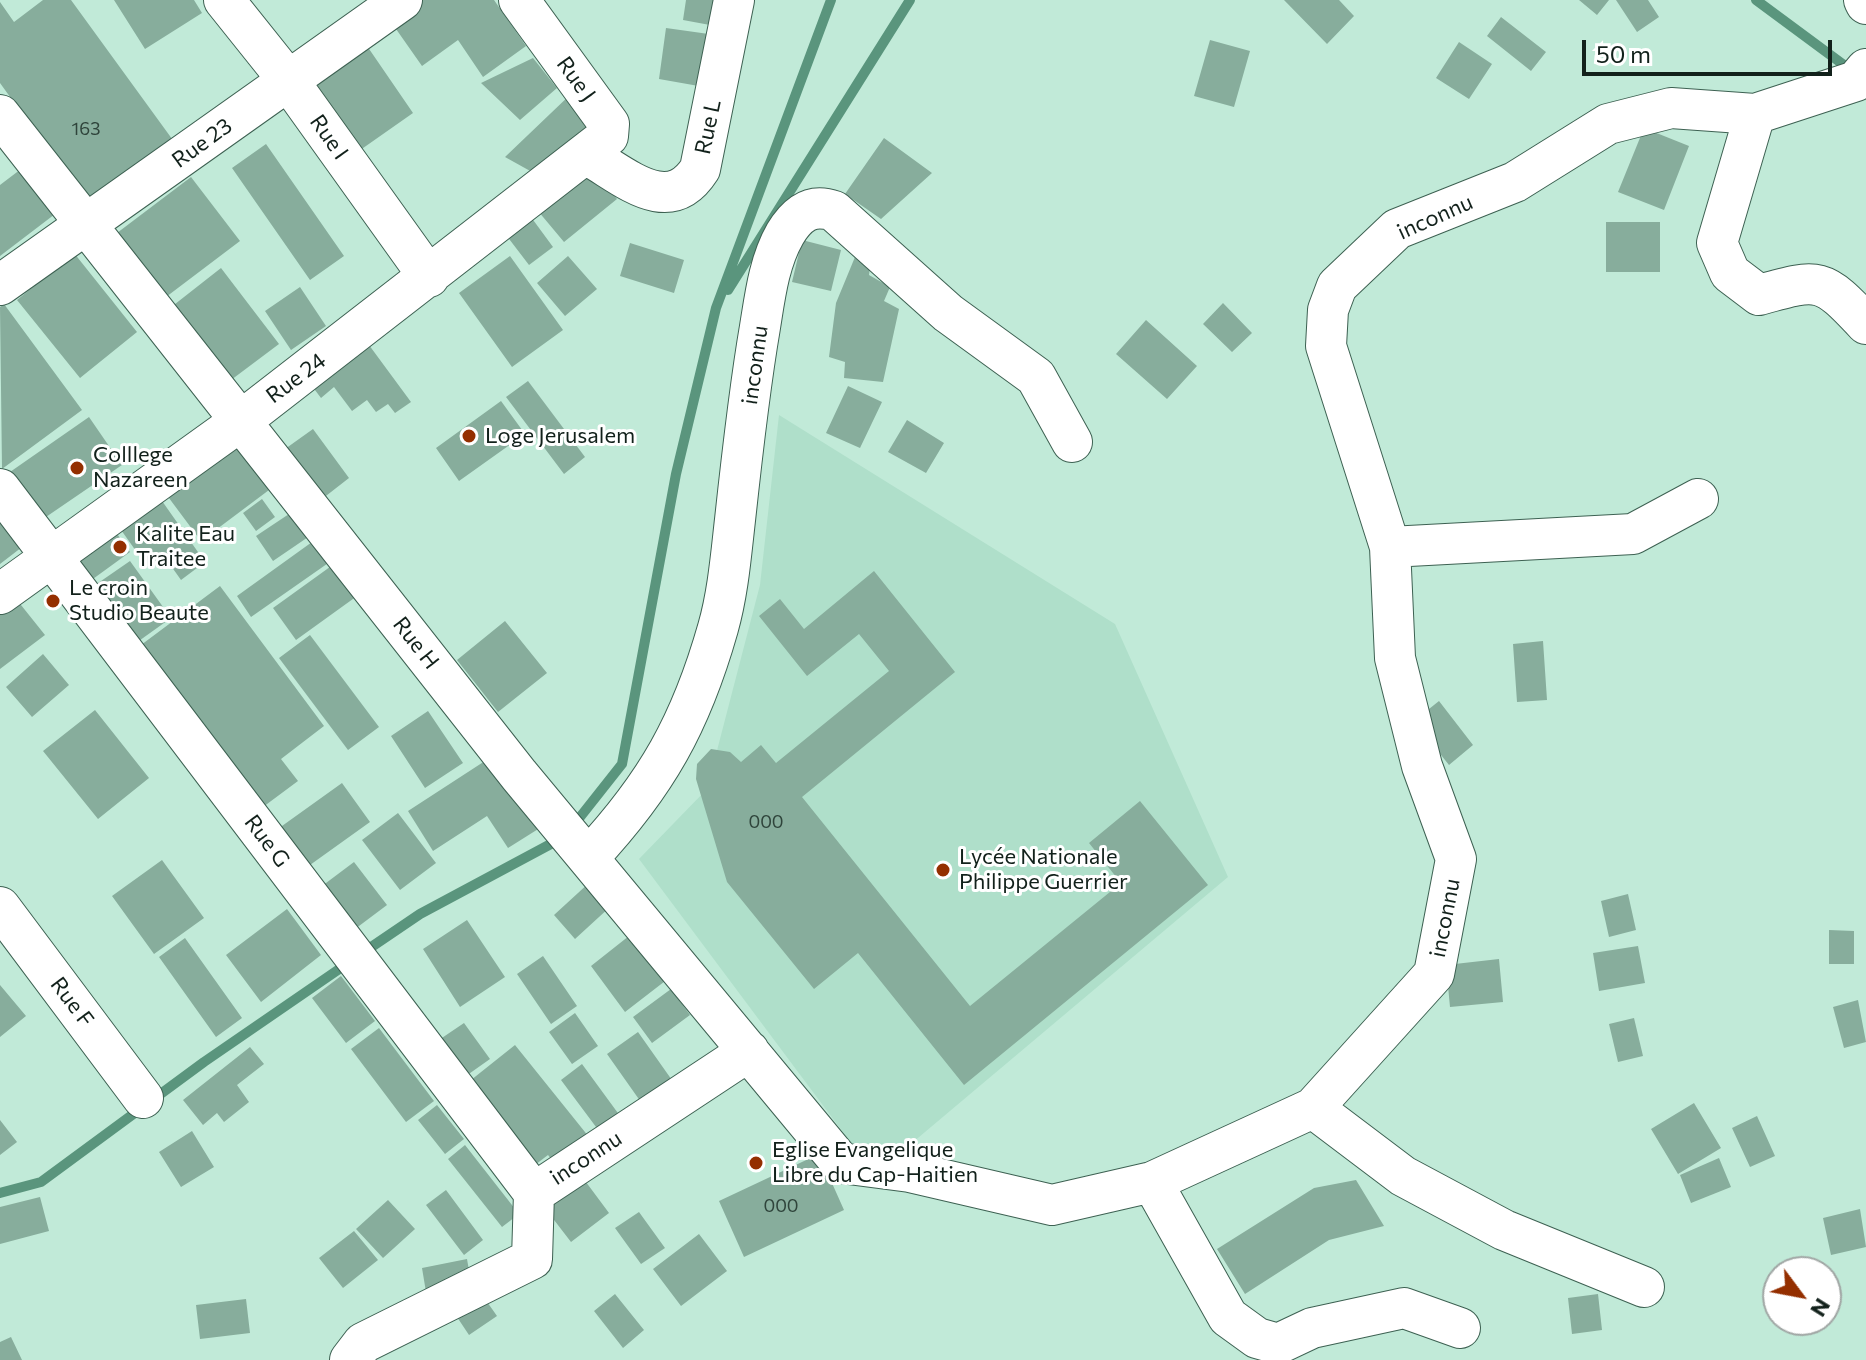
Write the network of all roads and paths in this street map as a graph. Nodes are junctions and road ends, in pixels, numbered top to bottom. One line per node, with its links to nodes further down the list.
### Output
1 (224, 0): 6 (street, Rue I)
2 (402, 0): 6 (street, Rue 23)
3 (519, 0): 9 (street, Rue J)
4 (734, 0): 9 (street, Rue L)
5 (1861, 75): 7 (street, inconnu)
6 (288, 80): 10 (street, Rue 23); 11 (street, Rue I)
7 (1755, 114): 13 (street); 18 (street, inconnu)
8 (0, 115): 10 (street, Rue H)
9 (587, 155): 11 (street, Rue 24)
10 (87, 226): 12 (street, Rue 23); 14 (street, Rue H)
11 (429, 277): 14 (street, Rue 24)
12 (0, 285)
13 (1866, 324)
14 (242, 420): 19 (street, Rue 24); 21 (street, Rue H)
15 (1072, 442): 21 (street, inconnu)
16 (0, 489): 19 (street, Rue G)
17 (1698, 499): 18 (street)
18 (1390, 547): 25 (street, inconnu)
19 (51, 557): 20 (street, Rue 24); 28 (street, Rue G)
20 (0, 594)
21 (589, 857): 23 (street, Rue H)
22 (0, 907): 24 (street, Rue F)
23 (749, 1051): 26 (street, Rue H); 28 (street, inconnu)
24 (143, 1098)
25 (1313, 1108): 27 (street, inconnu); 29 (street)
26 (841, 1163): 27 (street, inconnu)
27 (1152, 1182): 30 (street)
28 (534, 1193): 31 (street, inconnu)
29 (1644, 1287)
30 (1460, 1328)
31 (350, 1360)

